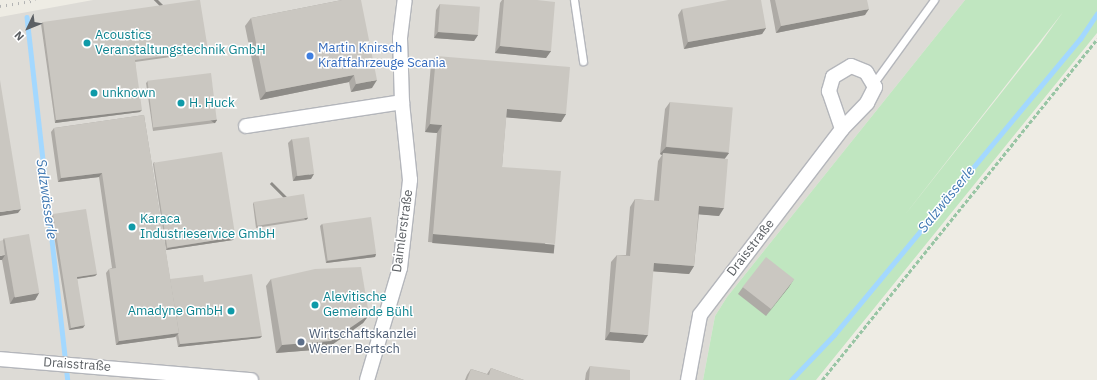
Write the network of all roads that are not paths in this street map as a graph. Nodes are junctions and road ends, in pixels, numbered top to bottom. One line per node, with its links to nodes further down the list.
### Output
1 (404, 0): 6 (street, Daimlerstraße)
2 (574, 0): 4 (lane)
3 (934, 0): 5 (lane)
4 (583, 62)
5 (873, 84): 8 (street, Draisstraße); 8 (street)
6 (402, 102): 7 (street); 11 (street, Daimlerstraße)
7 (246, 126)
8 (842, 128): 12 (street, Draisstraße)
9 (0, 360): 10 (street, Draisstraße)
10 (250, 380)
11 (366, 380)
12 (688, 380)

